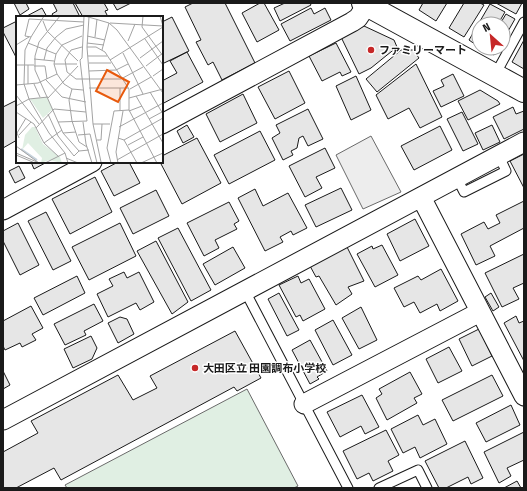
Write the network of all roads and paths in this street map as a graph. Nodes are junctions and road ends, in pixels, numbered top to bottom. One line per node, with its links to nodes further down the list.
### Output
1 (366, 4): 3 (street); 5 (street)
2 (524, 22): 3 (lane)
3 (495, 75): 4 (street)
4 (524, 91)
5 (163, 123)
6 (524, 142): 8 (street)
7 (90, 163): 9 (street)
8 (421, 197): 10 (street); 11 (street)
9 (3, 210)
10 (245, 291): 13 (lane); 14 (street)
11 (480, 312): 12 (street); 13 (street)
12 (524, 396)
13 (304, 404): 15 (lane)
14 (3, 420)
15 (348, 488)
16 (379, 488): 17 (lane)
17 (427, 488)

